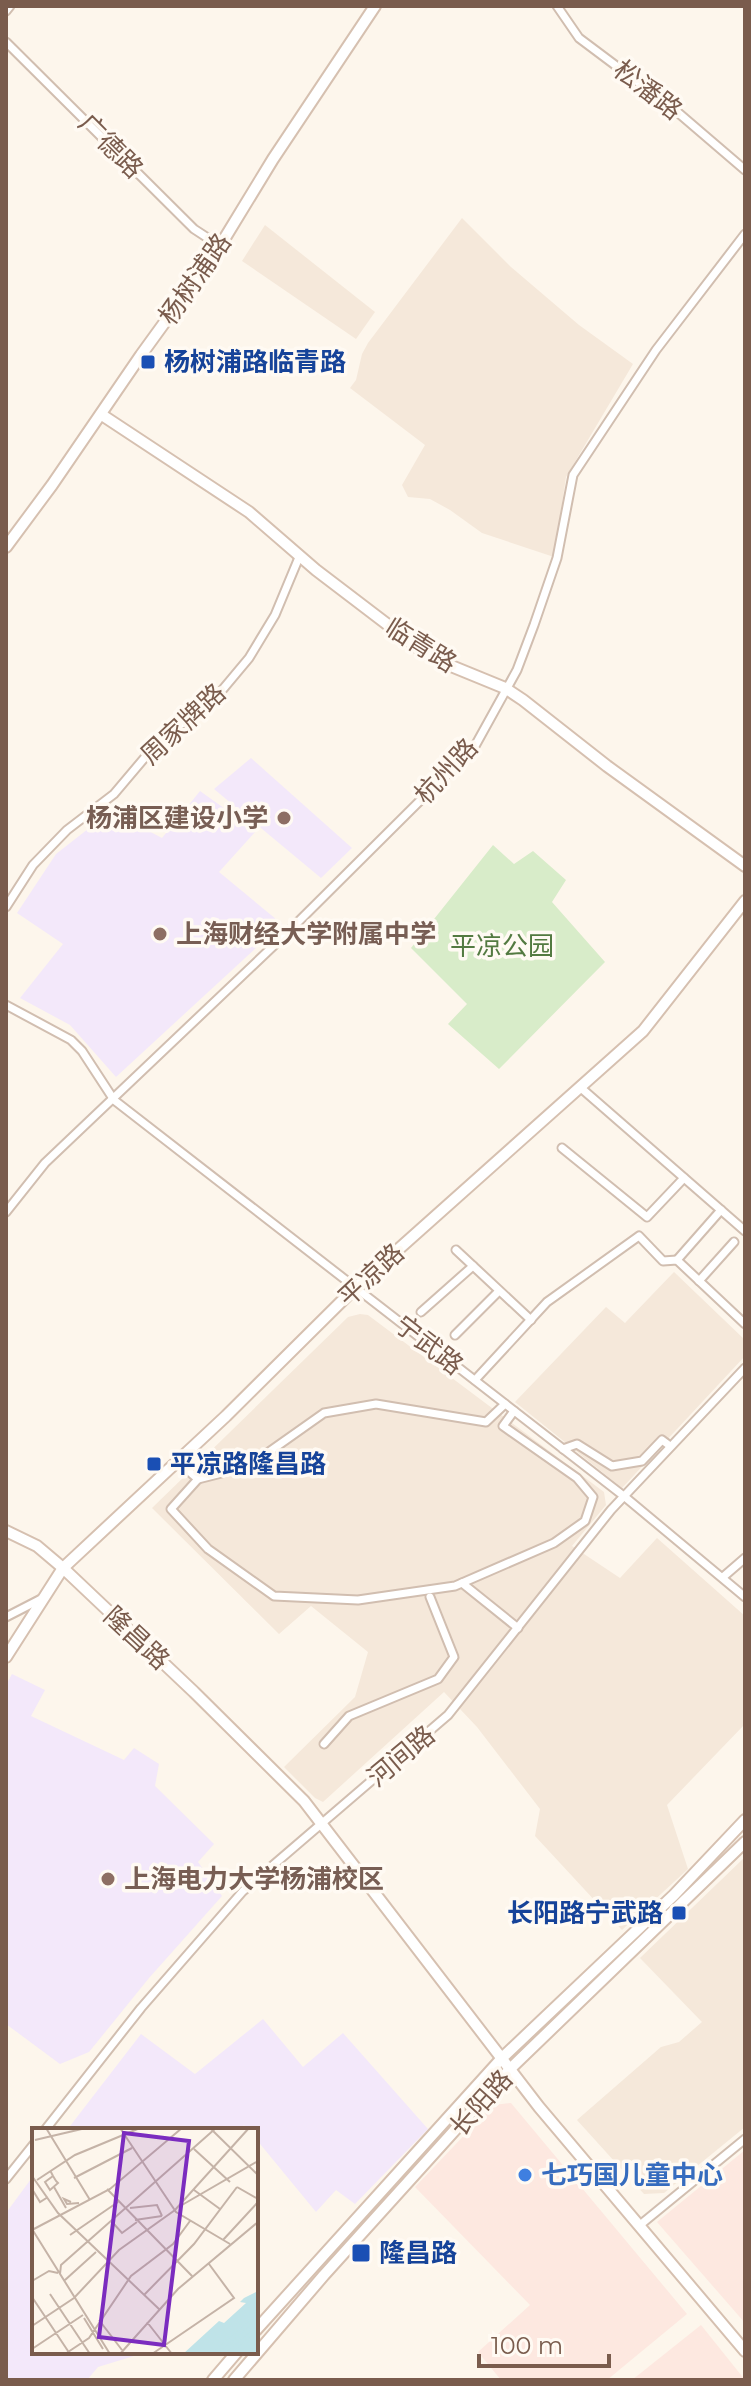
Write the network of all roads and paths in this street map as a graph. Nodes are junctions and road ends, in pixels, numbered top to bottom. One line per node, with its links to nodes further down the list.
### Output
1 (10, 6): 4 (street)
2 (375, 6): 8 (main road, 杨树浦路)
3 (557, 6): 6 (street, 松潘路)
4 (6, 11)
5 (6, 42): 8 (street, 广德路)
6 (745, 170)
7 (745, 234): 12 (street, 杭州路)
8 (220, 246): 9 (main road, 杨树浦路)
9 (102, 415): 10 (main road, 杨树浦路); 11 (main road, 临青路)
10 (6, 547)
11 (300, 555): 12 (main road, 临青路); 15 (street, 周家牌路)
12 (505, 688): 13 (main road, 临青路); 18 (street, 杭州路)
13 (745, 866)
14 (745, 901): 17 (main road, 平凉路)
15 (6, 907)
16 (6, 1005): 18 (street, 宁武路)
17 (581, 1088): 20 (street); 29 (main road, 平凉路)
18 (114, 1100): 22 (street, 杭州路); 29 (street, 宁武路)
19 (562, 1148): 20 (street)
20 (684, 1178): 21 (street)
21 (721, 1210): 23 (street); 26 (street)
22 (6, 1212)
23 (745, 1231)
24 (734, 1242): 28 (street)
25 (456, 1250): 27 (street)
26 (677, 1260): 28 (street); 32 (street)
27 (473, 1266): 30 (street); 31 (street)
28 (699, 1281): 33 (street)
29 (355, 1288): 36 (street, 宁武路); 41 (main road, 平凉路)
30 (499, 1291): 32 (street); 34 (street)
31 (421, 1312)
32 (531, 1320): 36 (street)
33 (745, 1324)
34 (455, 1335)
35 (745, 1368): 39 (street, 河间路)
36 (475, 1380): 37 (street, 宁武路)
37 (505, 1404): 38 (street, 宁武路); 42 (street)
38 (514, 1411): 40 (street, 宁武路); 48 (street)
39 (670, 1446): 40 (street); 43 (street, 河间路)
40 (563, 1449): 43 (street, 宁武路)
41 (177, 1461): 42 (street); 46 (main road, 平凉路)
42 (198, 1479): 48 (street)
43 (625, 1497): 47 (street, 宁武路); 53 (street, 河间路)
44 (6, 1531): 46 (main road, 隆昌路)
45 (745, 1558): 47 (street)
46 (63, 1568): 49 (main road, 平凉路); 57 (main road, 隆昌路)
47 (723, 1577): 51 (street, 宁武路)
48 (462, 1583): 53 (street)
49 (46, 1595): 52 (street); 54 (main road, 平凉路)
50 (430, 1597): 55 (street)
51 (745, 1597)
52 (6, 1617)
53 (518, 1628): 57 (street, 河间路)
54 (6, 1657)
55 (324, 1744)
56 (745, 1820): 59 (main road, 长阳路)
57 (322, 1823): 59 (main road, 隆昌路); 61 (street, 河间路)
58 (745, 1842): 60 (main road, 长阳路)
59 (502, 2058): 60 (main road, 隆昌路); 66 (main road, 长阳路)
60 (510, 2069): 65 (main road, 隆昌路); 68 (main road, 长阳路)
61 (47, 2128)
62 (745, 2139): 65 (street)
63 (32, 2146): 64 (street)
64 (6, 2179)
65 (640, 2225): 67 (main road, 隆昌路)
66 (258, 2328)
67 (745, 2351)
68 (258, 2352)
69 (235, 2354): 71 (main road)
70 (256, 2354): 72 (main road, 长阳路)
71 (213, 2380)
72 (234, 2380)

